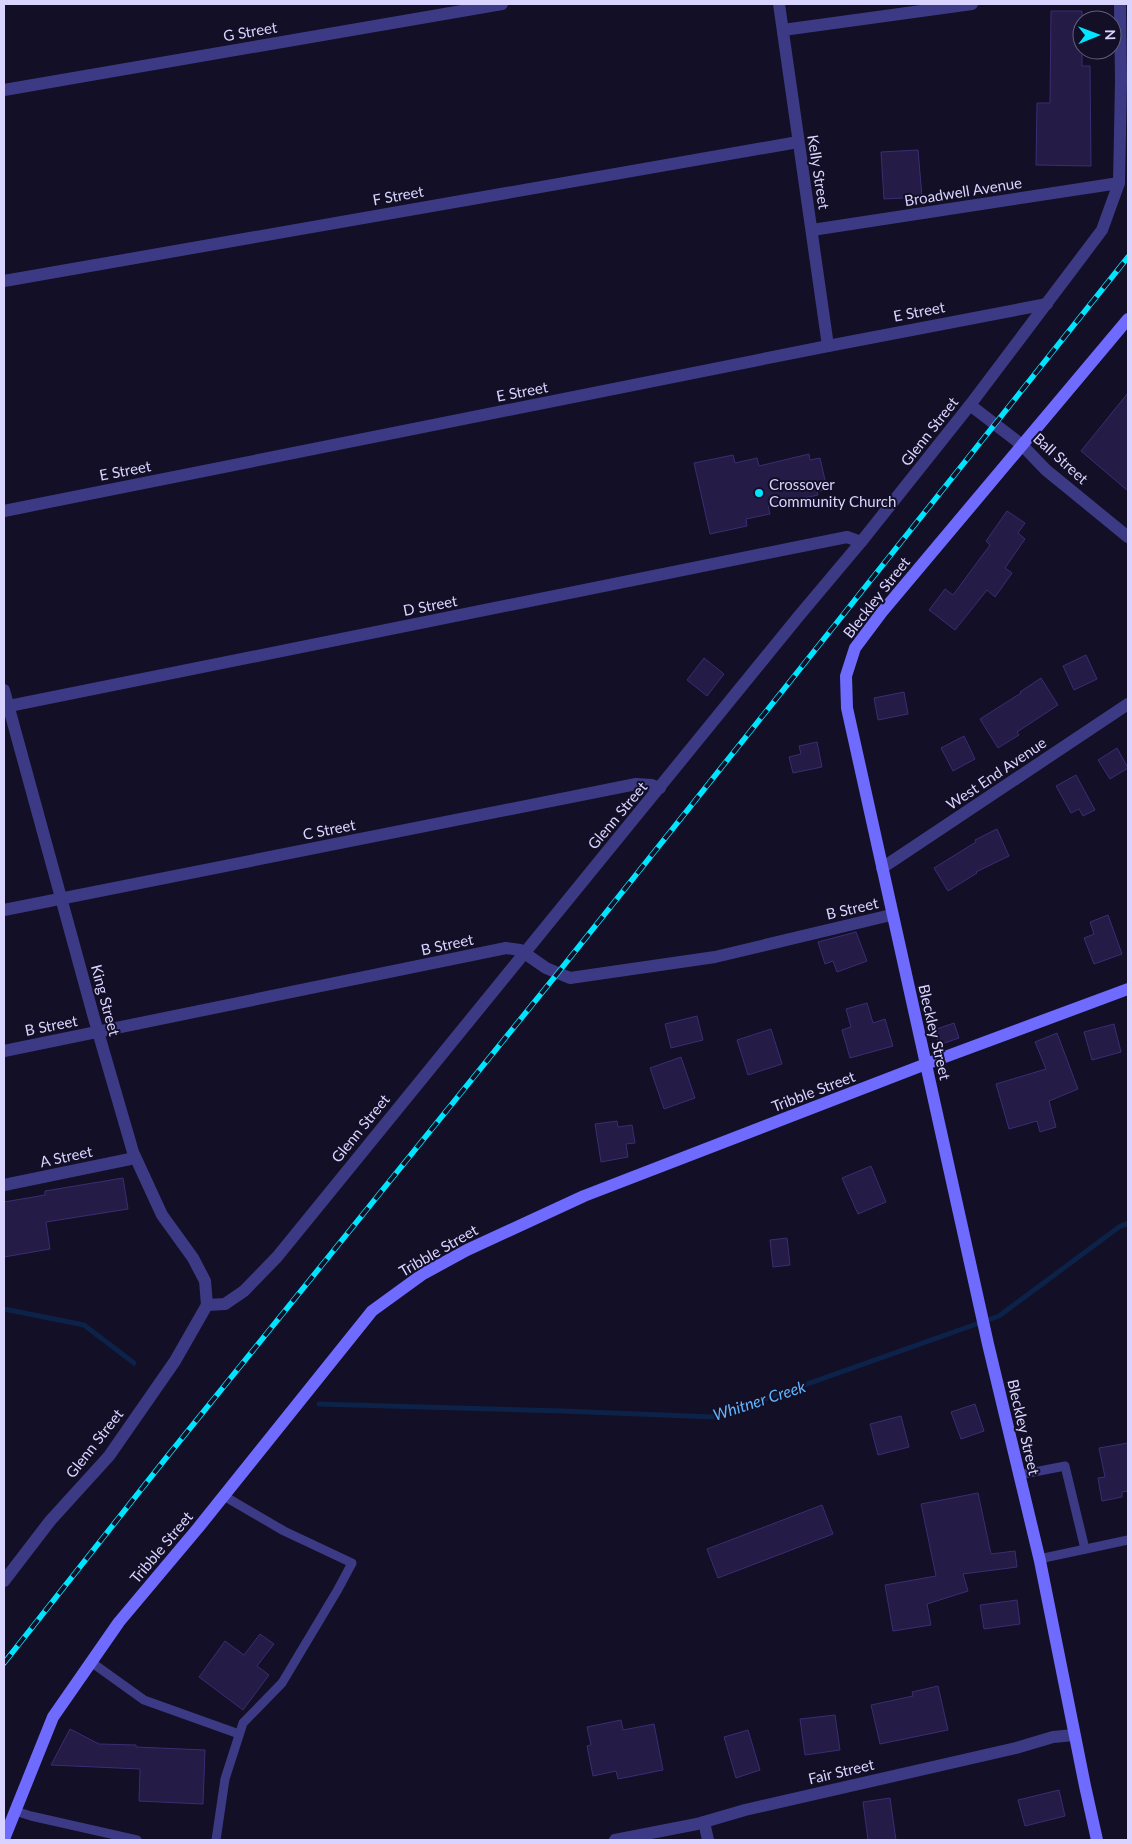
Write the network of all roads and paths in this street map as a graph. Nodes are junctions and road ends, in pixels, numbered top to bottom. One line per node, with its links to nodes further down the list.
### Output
1 (502, 4): 6 (street, G Street)
2 (779, 4): 5 (street, Kelly Street)
3 (972, 4): 5 (street)
4 (1120, 4): 8 (street, Glenn Street)
5 (783, 30): 7 (street, Kelly Street)
6 (4, 90)
7 (798, 142): 9 (street, Kelly Street); 10 (street, F Street)
8 (1119, 183): 9 (street, Broadwell Avenue); 11 (street, Glenn Street)
9 (812, 230): 13 (street, Kelly Street)
10 (4, 281)
11 (1047, 304): 13 (street, E Street); 14 (street, Glenn Street)
12 (1128, 319): 15 (street, Bleckley Street)
13 (828, 346): 16 (street, E Street)
14 (970, 405): 15 (street, Ball Street); 18 (street, Glenn Street)
15 (1022, 445): 17 (street, Ball Street); 23 (street, Bleckley Street)
16 (4, 511)
17 (1128, 537)
18 (861, 542): 21 (street, D Street); 22 (street, Glenn Street)
19 (4, 690): 21 (street, King Street)
20 (1128, 704): 23 (street, West End Avenue)
21 (6, 706): 24 (street, King Street)
22 (660, 788): 24 (street, C Street); 27 (street, Glenn Street)
23 (882, 868): 26 (street, Bleckley Street)
24 (61, 898): 25 (street, C Street); 29 (street, King Street)
25 (4, 910)
26 (891, 915): 27 (street, B Street); 31 (street, Bleckley Street)
27 (525, 953): 29 (street, B Street); 34 (street, Glenn Street)
28 (1128, 989): 31 (street, Tribble Street)
29 (98, 1032): 30 (street, B Street); 32 (street, King Street)
30 (4, 1051)
31 (926, 1064): 35 (street, Bleckley Street); 36 (street, Tribble Street)
32 (135, 1158): 33 (street, A Street); 34 (street, King Street)
33 (4, 1185)
34 (207, 1305): 40 (street, Glenn Street)
35 (1019, 1475): 38 (lane); 39 (street, Bleckley Street)
36 (224, 1496): 41 (street, Tribble Street); 42 (lane)
37 (1128, 1540): 38 (lane)
38 (1085, 1549): 39 (lane)
39 (1039, 1559): 43 (street, Bleckley Street)
40 (4, 1581)
41 (91, 1662): 42 (lane); 44 (street, Tribble Street)
42 (239, 1734): 48 (lane)
43 (1074, 1735): 45 (street, Fair Street); 51 (street, Bleckley Street)
44 (15, 1811): 46 (street, Tribble Street); 47 (lane)
45 (704, 1822): 49 (street, Fair Street); 50 (street)
46 (4, 1839)
47 (137, 1840)
48 (216, 1840)
49 (615, 1840)
50 (708, 1840)
51 (1097, 1840)

